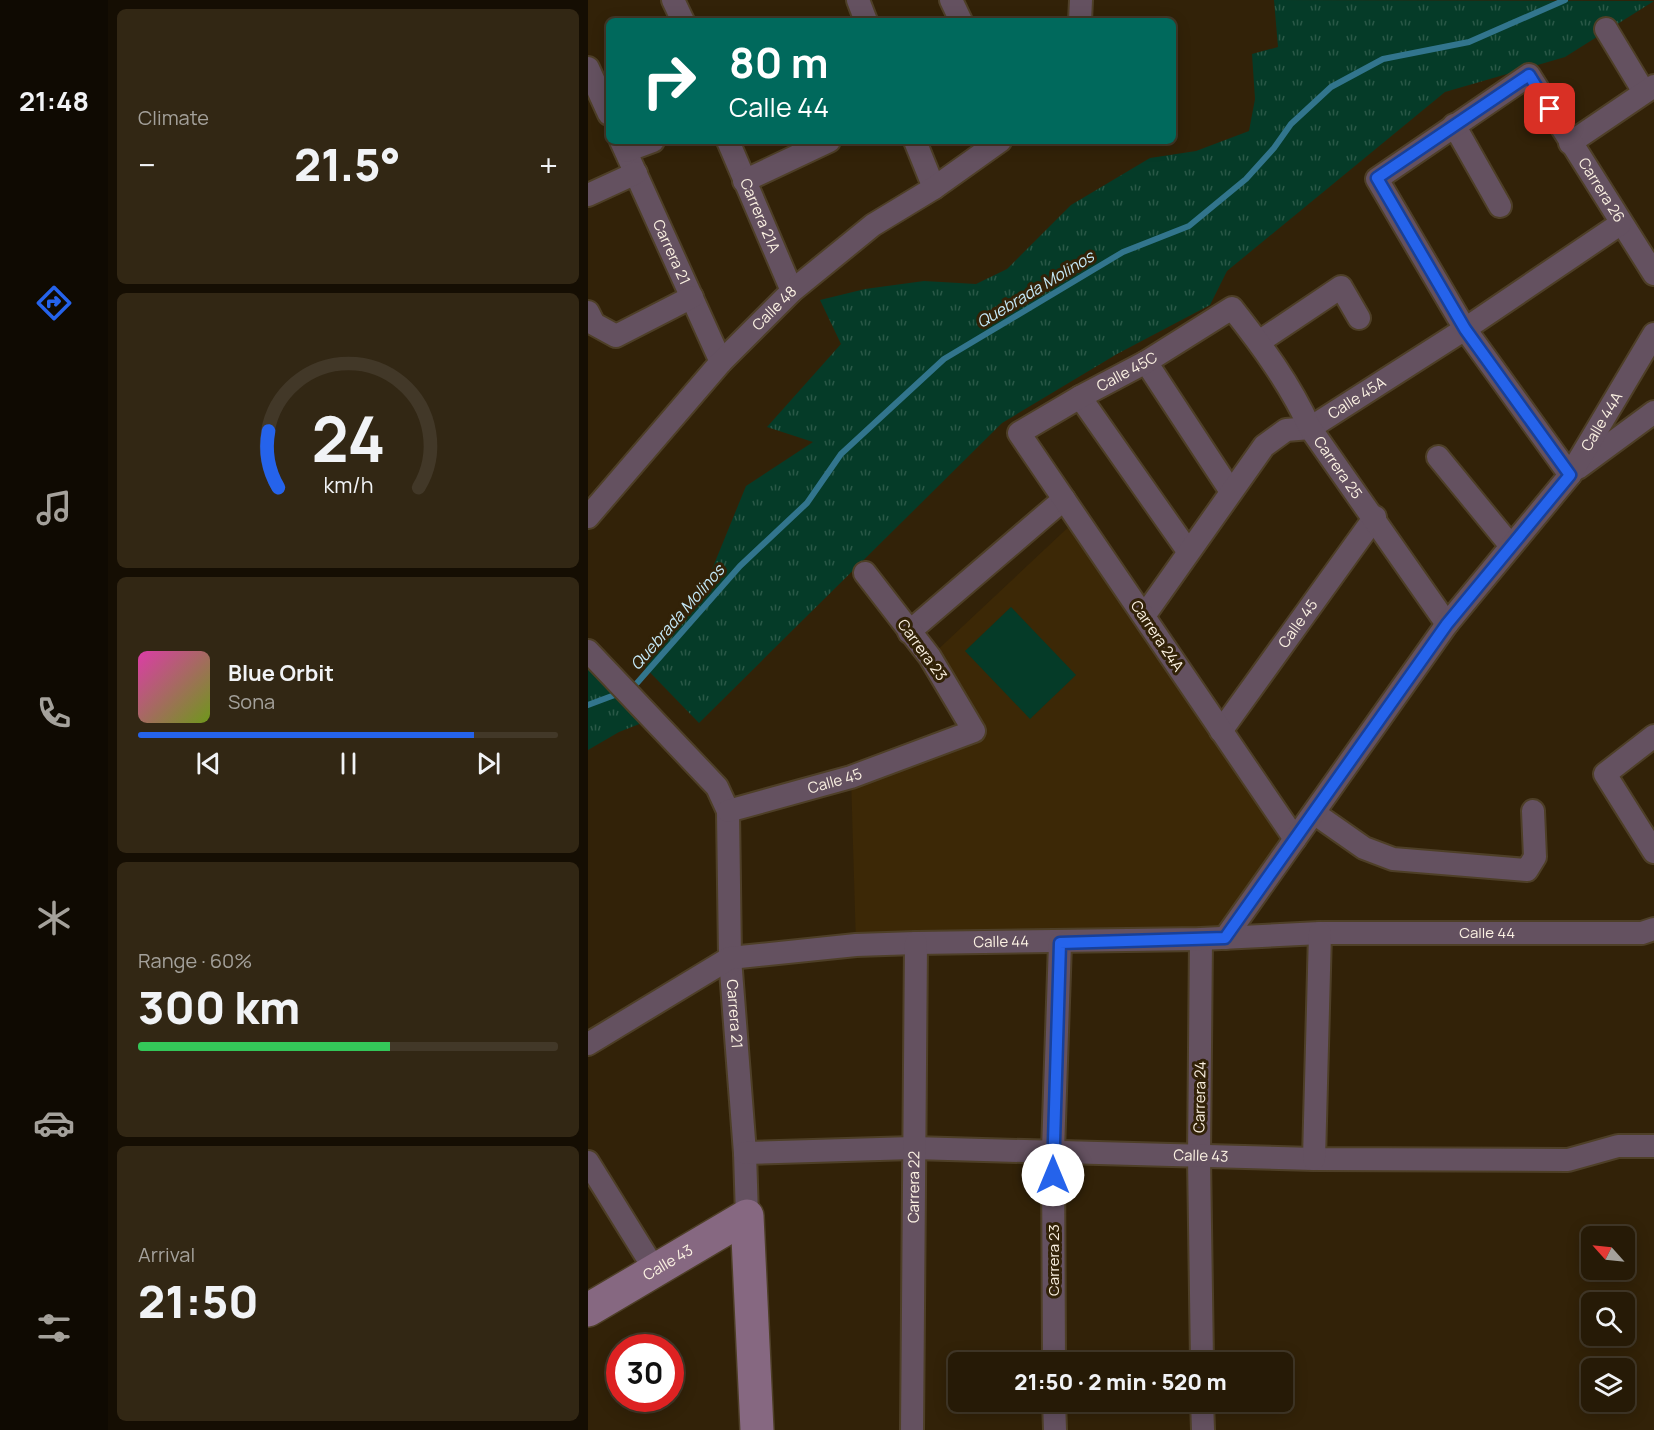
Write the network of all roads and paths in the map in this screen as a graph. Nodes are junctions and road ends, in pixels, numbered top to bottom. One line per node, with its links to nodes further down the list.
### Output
1 (674, 0): 4 (street)
2 (951, 0): 5 (street)
3 (1081, 0): 6 (street)
4 (682, 18)
5 (960, 18)
6 (1080, 18)
7 (1606, 30): 9 (street)
8 (588, 68): 10 (street)
9 (1649, 89): 12 (street)
10 (606, 107)
11 (1454, 125): 12 (street, Carrera 26); 22 (street); 30 (street)
12 (1570, 143): 23 (street, Carrera 26)
13 (729, 144): 19 (street, Carrera 21A)
14 (823, 144): 19 (street)
15 (916, 144): 20 (street)
16 (996, 144): 20 (street, Calle 48)
17 (623, 146): 18 (street, Carrera 21)
18 (636, 173): 21 (street); 26 (street, Carrera 21)
19 (744, 181): 25 (street, Carrera 21A)
20 (934, 188): 25 (street, Calle 48)
21 (588, 195)
22 (1500, 206)
23 (1620, 224): 24 (street, Carrera 26); 30 (street, Calle 45A)
24 (1654, 274)
25 (792, 291): 33 (street, Calle 48)
26 (692, 297): 28 (street); 33 (street, Carrera 21)
27 (1232, 308): 32 (street, Carrera 25); 34 (street, Calle 45C)
28 (591, 318)
29 (1359, 318): 32 (street)
30 (1465, 329): 37 (street, Calle 45A); 40 (street)
31 (1654, 334): 40 (street, Calle 44A)
32 (1259, 342): 37 (street, Carrera 25)
33 (721, 362): 43 (street, Calle 48)
34 (1146, 362): 35 (street, Calle 45C); 41 (street)
35 (1080, 397): 38 (street, Calle 45C); 46 (street)
36 (1654, 412): 40 (street)
37 (1310, 428): 41 (street, Calle 45A); 44 (street, Carrera 25)
38 (1019, 433): 42 (street, Carrera 24A)
39 (1438, 457): 45 (street)
40 (1570, 475): 45 (street, Calle 44A)
41 (1230, 490): 46 (street, Calle 45A)
42 (1064, 500): 48 (street, Carrera 24A); 50 (street)
43 (588, 517)
44 (1375, 517): 49 (street, Carrera 25); 53 (street, Calle 45)
45 (1511, 546): 49 (street, Calle 44A)
46 (1188, 551): 48 (street, Calle 45A)
47 (865, 573): 50 (street, Carrera 23)
48 (1144, 616): 53 (street, Carrera 24A)
49 (1447, 624): 57 (street, Calle 44A)
50 (909, 632): 52 (street, Carrera 23)
51 (588, 651): 56 (street, Carrera 21)
52 (974, 731): 56 (street, Calle 45)
53 (1221, 731): 58 (street, Carrera 24A)
54 (1654, 736): 59 (street)
55 (1533, 810): 57 (street)
56 (728, 811): 66 (street, Carrera 21)
57 (1314, 813): 58 (street, Calle 44A)
58 (1295, 839): 62 (street, Calle 44A)
59 (1653, 848)
60 (1654, 928): 61 (street, Calle 44)
61 (1320, 933): 62 (street, Calle 44); 73 (street)
62 (1225, 938): 63 (street, Calle 44)
63 (1202, 939): 65 (street, Calle 44); 72 (street, Carrera 24)
64 (916, 943): 65 (street, Calle 44); 66 (street, Calle 44); 69 (street, Carrera 22)
65 (1060, 943): 70 (street, Carrera 23)
66 (730, 958): 67 (street, Calle 44); 71 (street, Carrera 21)
67 (588, 1044)
68 (1654, 1146): 73 (street, Calle 43)
69 (913, 1149): 70 (street, Calle 43); 71 (street, Calle 43); 83 (street, Carrera 22)
70 (1053, 1151): 72 (street, Calle 43); 78 (street, Carrera 23)
71 (745, 1153): 75 (street, Carrera 21)
72 (1199, 1157): 73 (street, Calle 43); 79 (street, Carrera 24)
73 (1314, 1159)
74 (588, 1162): 76 (street)
75 (747, 1216): 76 (street, Calle 43); 82 (street, Carrera 21)
76 (655, 1270): 77 (street, Calle 43)
77 (588, 1310)
78 (1054, 1352)
79 (1202, 1352)
80 (1054, 1412): 84 (street)
81 (1202, 1412): 85 (street)
82 (757, 1430)
83 (912, 1430)
84 (1054, 1430)
85 (1203, 1430)

